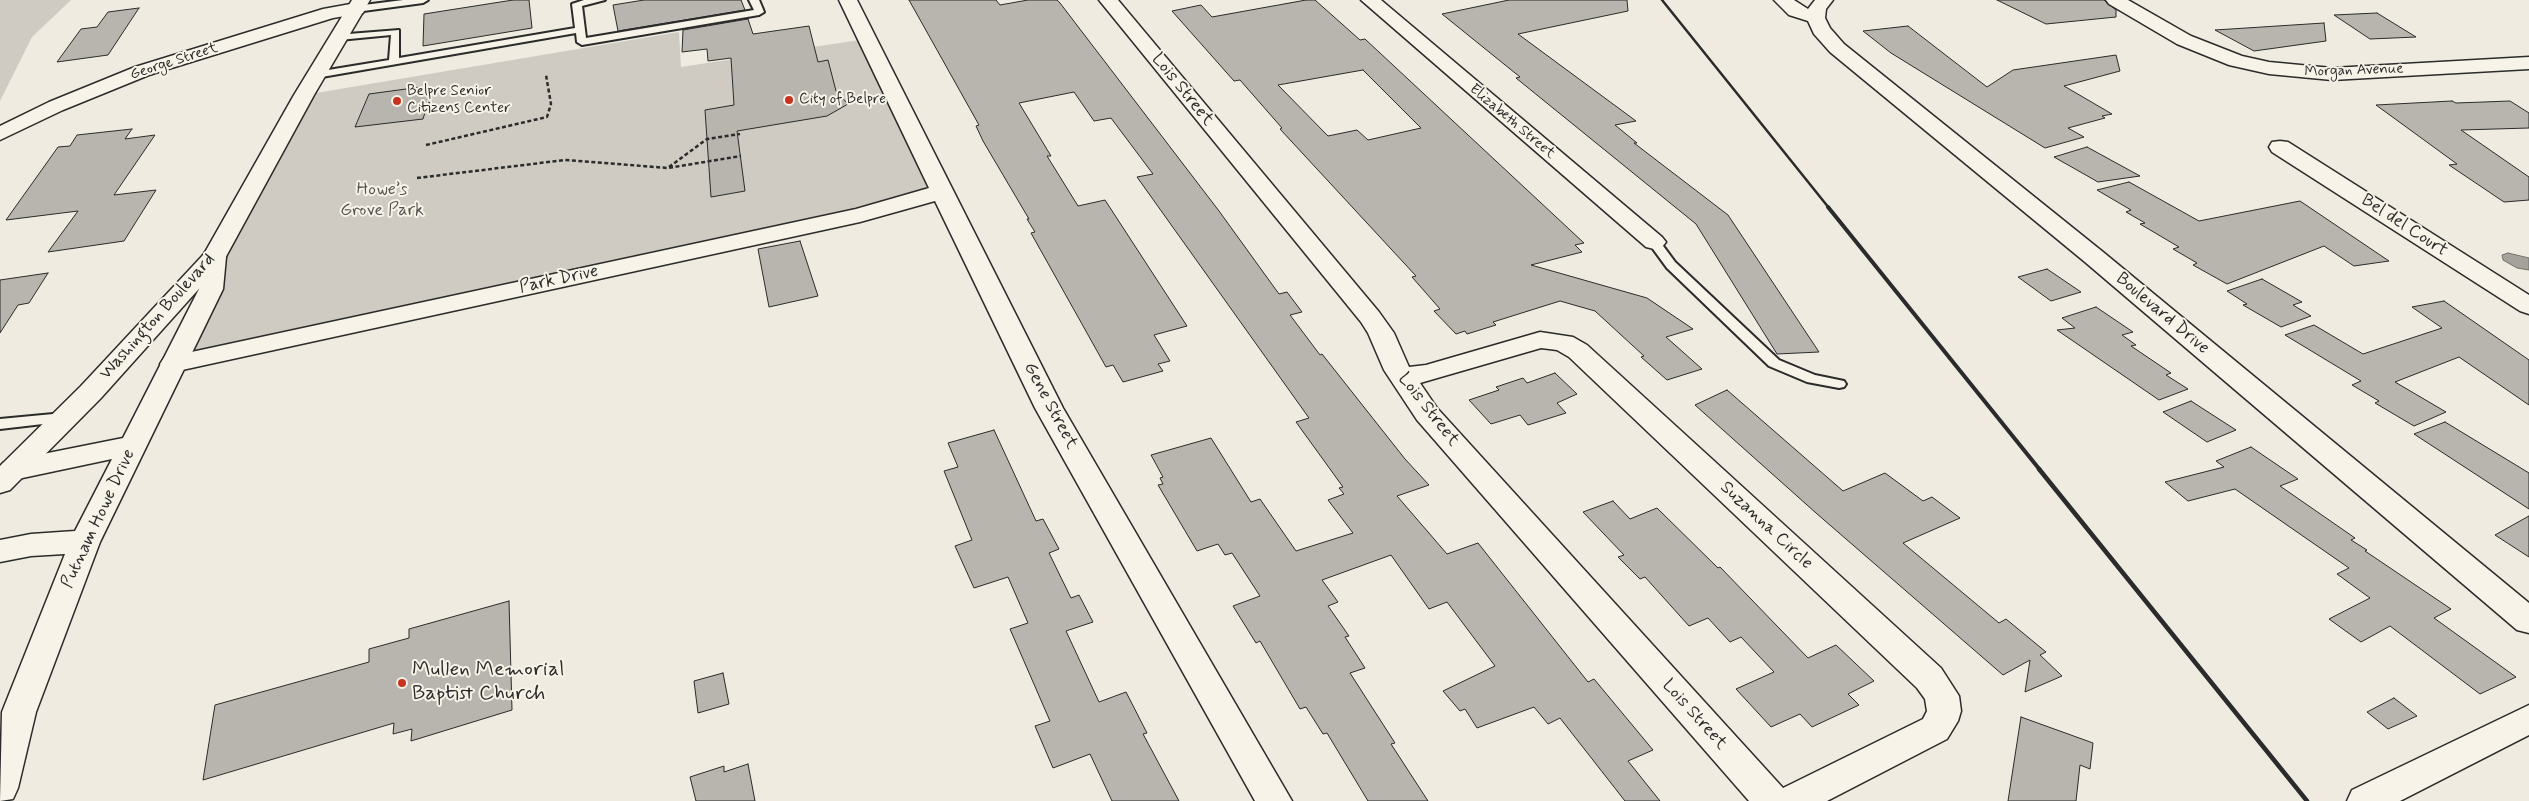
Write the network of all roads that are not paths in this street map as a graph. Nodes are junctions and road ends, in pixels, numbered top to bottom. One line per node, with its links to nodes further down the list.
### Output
1 (423, 0): 9 (lane)
2 (600, 0): 11 (lane)
3 (754, 0): 11 (lane)
4 (848, 0): 18 (street, Gene Street)
5 (1108, 0): 23 (street, Lois Street)
6 (1782, 0): 10 (street)
7 (2115, 0): 14 (street, Morgan Avenue)
8 (1379, 1): 19 (street, Elizabeth Street)
9 (359, 5): 12 (street, Washington Boulevard); 16 (street, George Street)
10 (1820, 9): 31 (street, Boulevard Drive)
11 (580, 30): 13 (lane)
12 (339, 37): 13 (lane); 15 (street, Washington Boulevard)
13 (394, 62): 15 (lane)
14 (2529, 63)
15 (316, 75): 20 (street, Washington Boulevard)
16 (0, 134)
17 (2280, 147): 21 (street, Bel del Court)
18 (944, 191): 22 (street, Park Drive); 34 (street, Gene Street)
19 (1654, 242): 24 (lane)
20 (214, 257): 22 (street, Putnam Howe Drive); 25 (street, Washington Boulevard)
21 (2529, 306)
22 (173, 364): 27 (street, Putnam Howe Drive)
23 (1402, 377): 35 (street, Lois Street); 36 (street, Suzanna Circle)
24 (1839, 384)
25 (65, 418): 26 (lane); 28 (street, Washington Boulevard)
26 (0, 424)
27 (133, 445): 28 (street); 29 (street, Putnam Howe Drive)
28 (7, 477)
29 (85, 542): 30 (street); 33 (street, Putnam Howe Drive)
30 (0, 551)
31 (2529, 622)
32 (2529, 719): 37 (street)
33 (0, 788)
34 (1274, 801)
35 (1772, 801)
36 (1792, 801)
37 (2365, 801)

